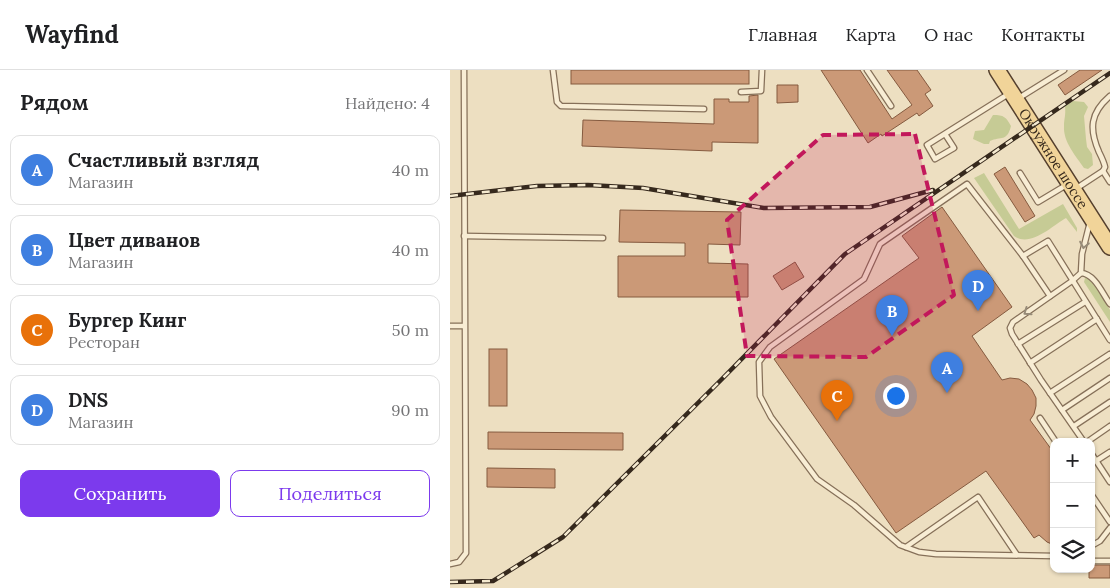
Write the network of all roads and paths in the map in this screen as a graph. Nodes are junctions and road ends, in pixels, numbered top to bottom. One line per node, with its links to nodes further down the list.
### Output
1 (464, 70): 18 (lane)
2 (553, 70): 11 (lane)
3 (762, 70): 7 (lane)
4 (867, 70): 10 (lane)
5 (998, 70): 8 (main road, Окружное шоссе)
6 (1064, 70): 8 (lane)
7 (742, 92)
8 (1013, 96): 12 (lane); 16 (main road, Окружное шоссе)
9 (1110, 96): 13 (lane)
10 (891, 106)
11 (704, 109)
12 (945, 134): 12 (lane)
13 (1103, 170): 15 (lane); 16 (lane)
14 (1020, 173): 16 (lane)
15 (1110, 182)
16 (1071, 186): 17 (main road, Окружное шоссе)
17 (1091, 218): 20 (main road, Окружное шоссе); 22 (lane, one-way to 22)
18 (464, 236): 19 (lane); 29 (lane)
19 (603, 238)
20 (1110, 247)
21 (1023, 256): 23 (lane); 24 (lane); 51 (lane)
22 (1081, 273): 23 (lane); 26 (lane)
23 (1072, 281): 24 (lane); 25 (lane)
24 (1050, 296): 31 (lane, one-way to 31)
25 (1086, 302): 27 (lane); 31 (lane)
26 (1110, 304)
27 (1097, 319): 30 (lane); 33 (lane)
28 (450, 326): 29 (lane)
29 (464, 326): 56 (lane)
30 (1110, 340)
31 (1018, 344): 33 (lane)
32 (1110, 354): 35 (lane)
33 (1030, 363): 35 (lane)
34 (1110, 378): 37 (lane)
35 (1050, 393): 37 (lane)
36 (1110, 402): 39 (lane)
37 (1062, 410): 39 (lane)
38 (1040, 418): 41 (lane)
39 (1074, 426): 42 (lane)
40 (1110, 426): 43 (lane)
41 (1053, 438)
42 (1083, 438)
43 (1092, 438)
44 (1110, 452): 45 (lane)
45 (1096, 461): 46 (lane)
46 (1109, 479)
47 (1095, 500): 48 (lane)
48 (1110, 522)
49 (1110, 528): 50 (lane)
50 (1095, 544)
51 (906, 547): 52 (lane); 52 (lane)
52 (1017, 555): 53 (lane)
53 (1050, 556)
54 (1095, 560): 55 (lane)
55 (1110, 561)
56 (450, 564)

